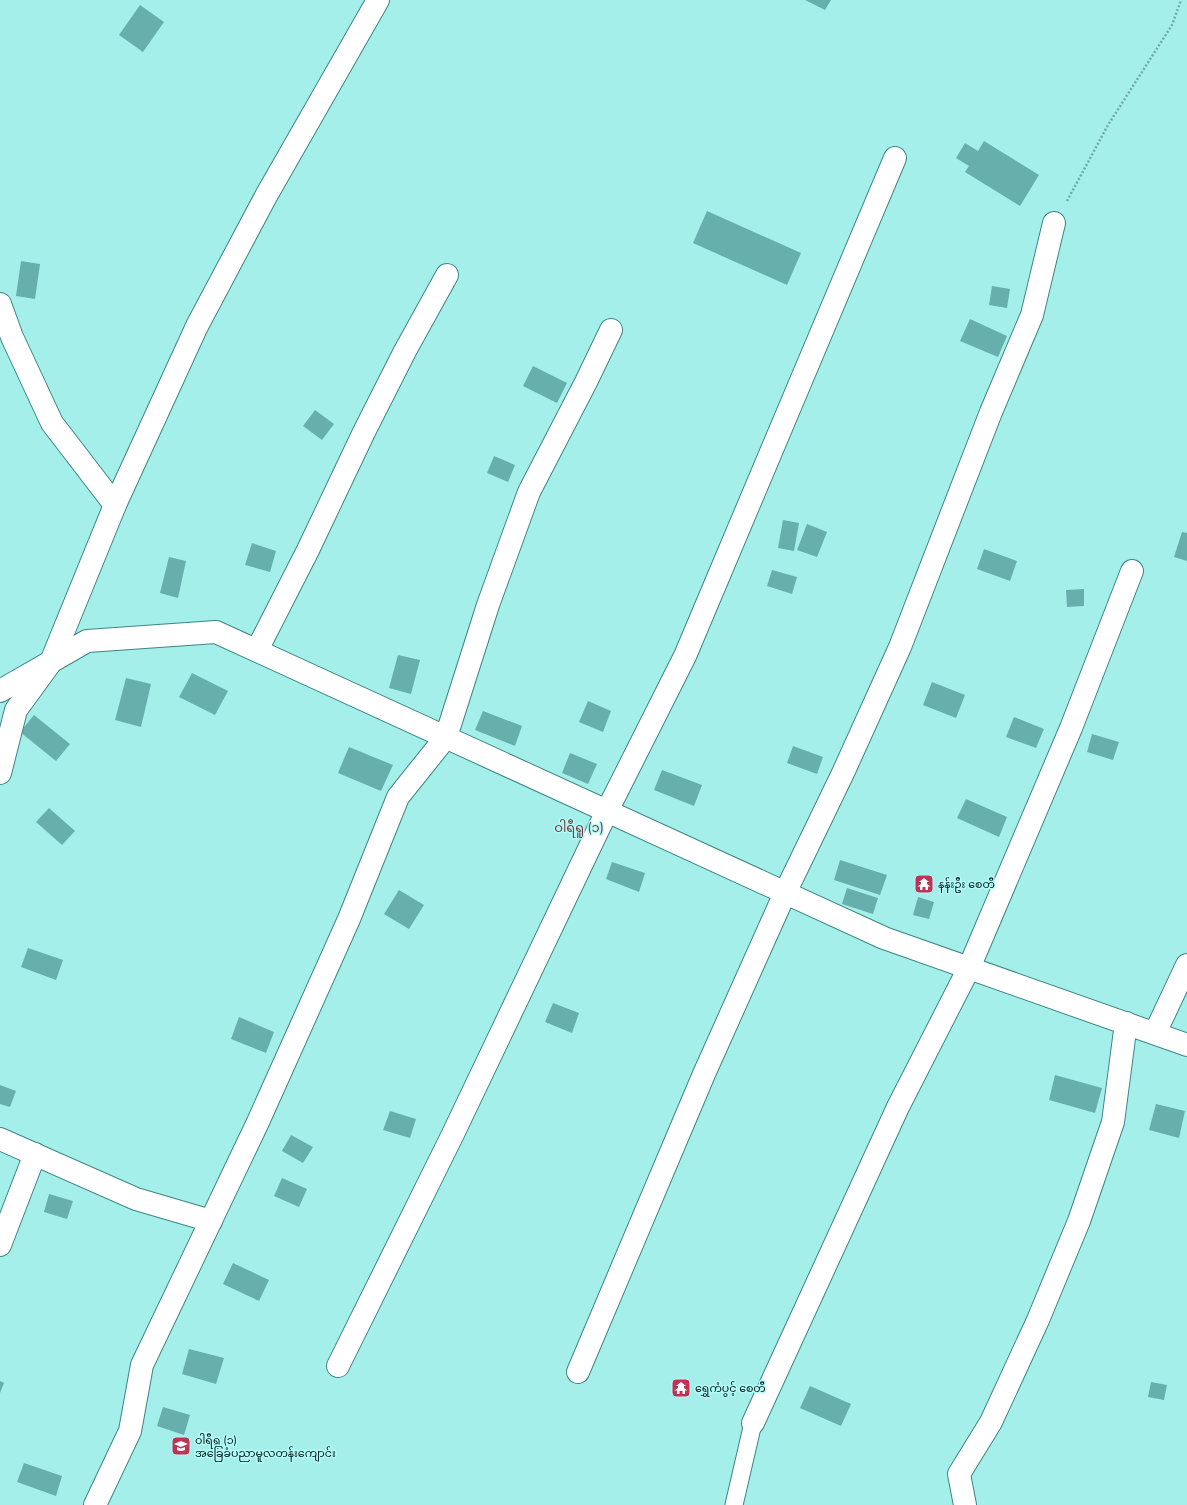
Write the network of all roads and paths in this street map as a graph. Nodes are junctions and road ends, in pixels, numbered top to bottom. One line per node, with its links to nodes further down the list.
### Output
1 (378, 0): 8 (street)
2 (1181, 0): 4 (path)
3 (895, 158): 15 (street)
4 (1054, 223): 16 (street)
5 (447, 275): 10 (street)
6 (0, 304): 8 (street)
7 (611, 330): 13 (street)
8 (115, 505): 11 (street)
9 (1132, 571): 18 (street)
10 (257, 650): 11 (street); 13 (street)
11 (51, 662): 12 (street); 14 (street)
12 (0, 691)
13 (446, 737): 15 (street); 24 (street)
14 (0, 773)
15 (607, 811): 16 (street); 26 (street)
16 (785, 893): 18 (street); 27 (street)
17 (1187, 965): 20 (street)
18 (969, 968): 19 (street); 28 (street)
19 (1126, 1023): 20 (street); 31 (street)
20 (1155, 1033): 21 (street)
21 (1187, 1044)
22 (0, 1139): 23 (street)
23 (35, 1154): 24 (street); 25 (street)
24 (211, 1221): 29 (street)
25 (0, 1245)
26 (338, 1366)
27 (578, 1372)
28 (754, 1423): 30 (lane)
29 (95, 1505)
30 (734, 1505)
31 (965, 1505)

